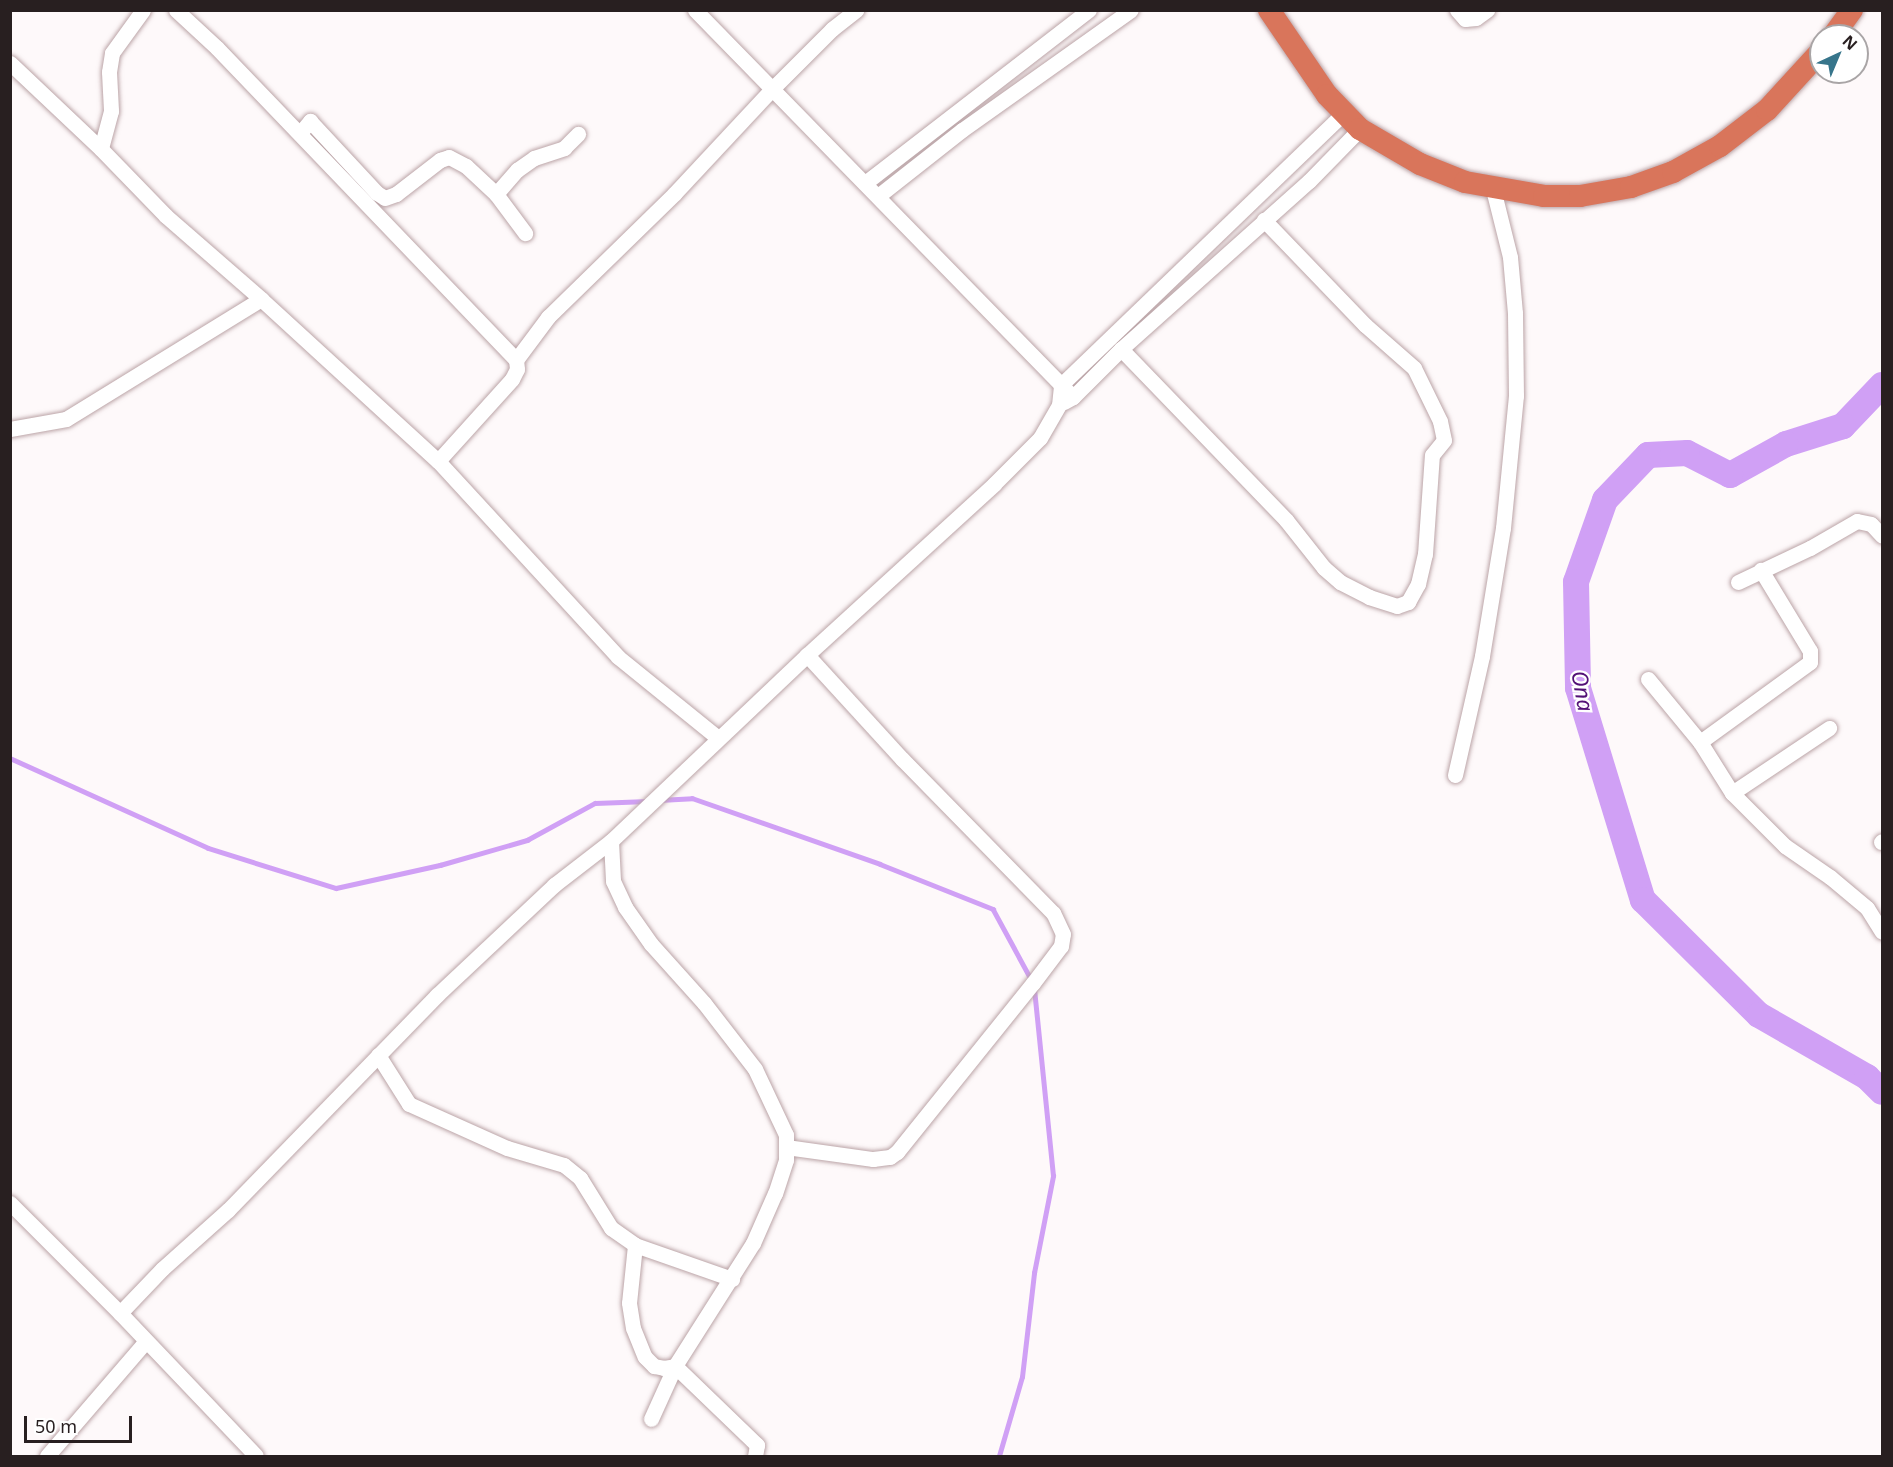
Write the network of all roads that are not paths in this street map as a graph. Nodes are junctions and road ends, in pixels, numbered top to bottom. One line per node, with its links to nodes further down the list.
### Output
1 (143, 10): 19 (street)
2 (695, 10): 14 (street)
3 (856, 10): 14 (street)
4 (1089, 10): 20 (street)
5 (1131, 10): 23 (street)
6 (1269, 10): 15 (highway)
7 (1457, 10): 8 (street)
8 (1487, 10)
9 (1852, 10): 11 (highway)
10 (177, 11): 17 (street)
11 (1842, 24)
12 (10, 63): 19 (street)
13 (1809, 64): 21 (highway)
14 (771, 90): 20 (street); 28 (street)
15 (1344, 113): 16 (highway); 29 (street)
16 (1360, 129): 21 (highway); 24 (street)
17 (300, 133): 22 (street); 28 (street)
18 (578, 134): 22 (street)
19 (101, 149): 26 (street)
20 (865, 183): 23 (street)
21 (1493, 189): 42 (street)
22 (496, 194): 25 (street)
23 (878, 196): 29 (street)
24 (1264, 220): 27 (street); 27 (street)
25 (525, 233)
26 (261, 298): 32 (street); 33 (street)
27 (1121, 349): 30 (street)
28 (516, 360): 33 (street)
29 (1061, 385): 30 (street); 31 (street)
30 (1073, 397): 31 (street)
31 (1059, 405): 37 (street)
32 (10, 429)
33 (438, 461): 40 (street)
34 (1882, 536): 35 (street)
35 (1761, 570): 36 (street); 41 (street)
36 (1738, 582)
37 (807, 655): 40 (street); 47 (street)
38 (1648, 680): 41 (street)
39 (1829, 728): 43 (street)
40 (718, 738): 44 (street)
41 (1700, 742): 43 (street)
42 (1455, 775)
43 (1732, 793): 45 (street)
44 (611, 841): 46 (street); 47 (street)
45 (1882, 932)
46 (378, 1055): 49 (street); 51 (street)
47 (786, 1147): 50 (street)
48 (10, 1203): 51 (street)
49 (635, 1245): 50 (street); 53 (street)
50 (732, 1279): 53 (street)
51 (120, 1312): 52 (street)
52 (146, 1342): 55 (street); 56 (street)
53 (675, 1366): 54 (street); 57 (street)
54 (651, 1419)
55 (46, 1456)
56 (256, 1456)
57 (755, 1456)

